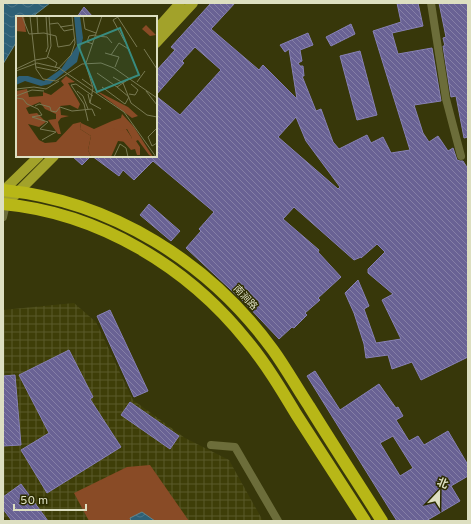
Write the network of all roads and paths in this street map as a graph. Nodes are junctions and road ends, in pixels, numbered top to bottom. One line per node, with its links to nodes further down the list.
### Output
1 (180, 3): 4 (main road)
2 (193, 3): 5 (main road)
3 (431, 3): 6 (street)
4 (157, 29)
5 (157, 42)
6 (460, 156)
7 (38, 157): 9 (main road)
8 (53, 157): 9 (main road)
9 (9, 190): 10 (main road); 10 (main road); 15 (highway, 南涧路)
10 (5, 204): 11 (street); 14 (highway)
11 (3, 217)
12 (211, 445): 13 (street)
13 (278, 521)
14 (363, 521)
15 (382, 521)

